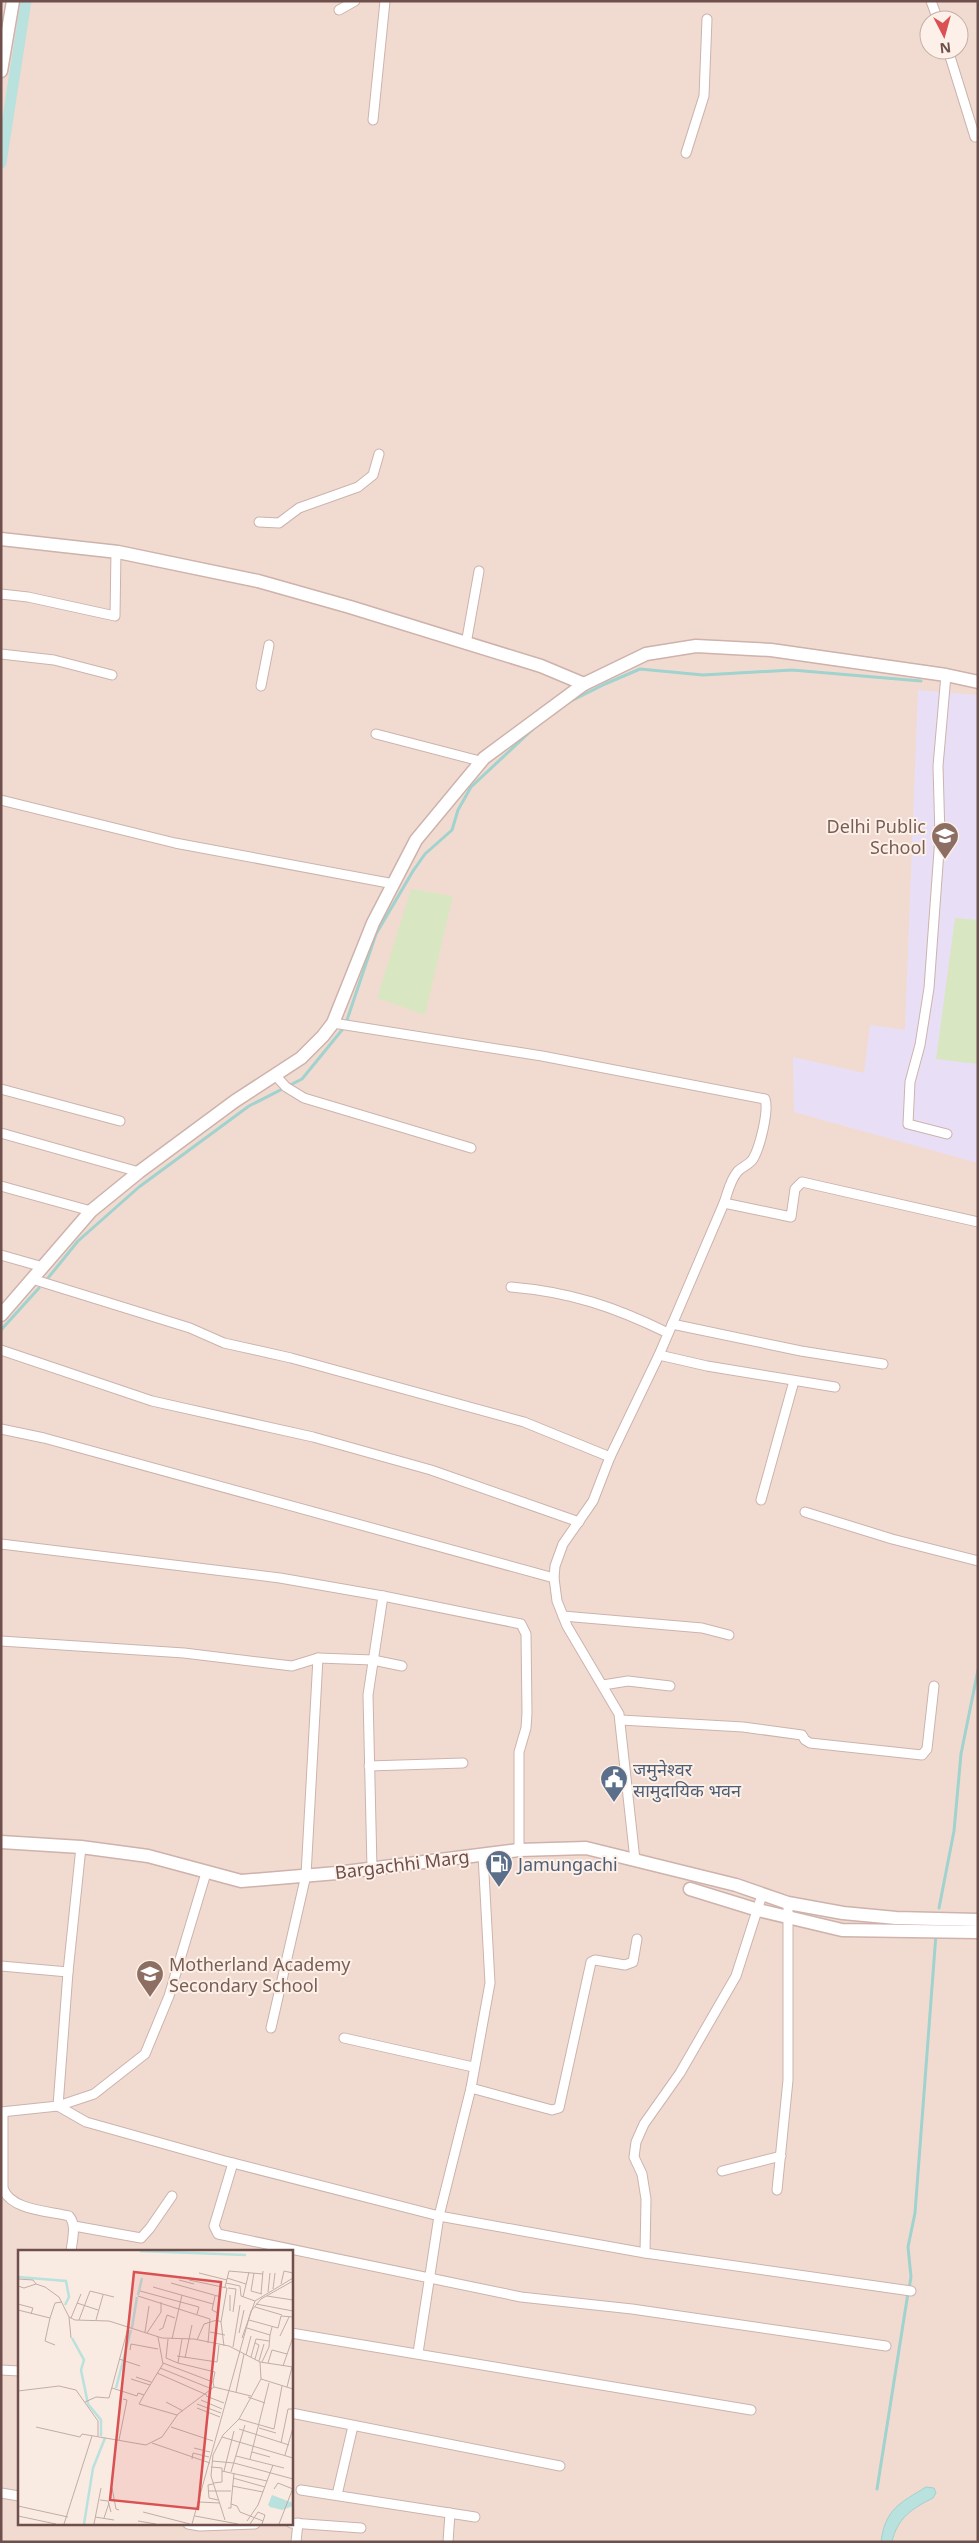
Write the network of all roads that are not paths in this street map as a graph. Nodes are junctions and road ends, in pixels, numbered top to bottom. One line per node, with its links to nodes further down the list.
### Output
1 (13, 1): 7 (street)
2 (355, 1): 4 (street)
3 (386, 1): 8 (street)
4 (339, 10)
5 (707, 19): 10 (street)
6 (951, 60): 9 (street)
7 (1, 71)
8 (373, 120)
9 (975, 137)
10 (686, 152)
11 (379, 454): 12 (street)
12 (259, 522)
13 (1, 539): 14 (street)
14 (116, 551): 16 (street); 17 (street)
15 (478, 571): 17 (street)
16 (1, 594)
17 (466, 644): 23 (street)
18 (269, 645): 24 (street)
19 (1, 654): 21 (street)
20 (946, 674): 22 (street); 23 (street); 34 (street)
21 (112, 675)
22 (978, 682)
23 (584, 684): 26 (street)
24 (260, 686)
25 (376, 734): 26 (street)
26 (480, 761): 28 (street)
27 (1, 800): 28 (street)
28 (394, 884): 29 (street)
29 (333, 1022): 30 (street); 38 (street)
30 (275, 1075): 35 (street); 36 (street)
31 (1, 1089): 32 (street)
32 (120, 1121)
33 (1, 1133): 36 (street)
34 (947, 1134)
35 (471, 1148)
36 (139, 1172): 39 (street)
37 (1, 1186): 39 (street)
38 (724, 1203): 40 (street); 46 (street)
39 (91, 1211): 42 (street)
40 (978, 1222)
41 (1, 1255): 42 (street)
42 (43, 1267): 43 (street)
43 (32, 1279): 45 (street); 53 (street)
44 (511, 1287): 46 (street)
45 (1, 1315)
46 (670, 1328): 48 (street); 49 (street)
47 (1, 1350): 56 (street)
48 (659, 1355): 50 (street); 53 (street)
49 (884, 1364)
50 (794, 1381): 51 (street); 54 (street)
51 (835, 1387)
52 (1, 1429): 59 (street)
53 (610, 1457): 56 (street)
54 (761, 1500)
55 (805, 1512): 58 (street)
56 (578, 1522): 59 (street)
57 (1, 1544): 60 (street)
58 (977, 1561)
59 (554, 1578): 61 (street)
60 (383, 1596): 65 (street); 75 (street)
61 (563, 1616): 62 (street); 67 (street)
62 (729, 1634)
63 (1, 1641): 64 (street)
64 (318, 1658): 65 (street); 80 (street)
65 (373, 1660): 66 (street); 72 (street)
66 (402, 1666)
67 (603, 1685): 68 (street); 70 (street)
68 (670, 1686)
69 (934, 1686): 70 (street)
70 (621, 1720): 77 (street)
71 (463, 1762): 72 (street)
72 (369, 1766): 78 (street)
73 (1, 1842): 74 (street, Bargachhi Marg)
74 (81, 1847): 79 (street, Bargachhi Marg); 90 (street)
75 (519, 1850): 76 (street, Bargachhi Marg); 77 (street, Bargachhi Marg)
76 (483, 1855): 78 (street, Bargachhi Marg); 93 (street)
77 (635, 1860): 82 (street, Bargachhi Marg)
78 (372, 1868): 80 (street, Bargachhi Marg)
79 (206, 1872): 80 (street, Bargachhi Marg); 95 (street)
80 (306, 1875): 91 (street)
81 (690, 1889): 84 (street)
82 (762, 1895): 83 (street, Bargachhi Marg); 84 (street)
83 (788, 1903): 85 (street); 86 (street, Bargachhi Marg)
84 (758, 1910): 85 (street); 107 (street)
85 (789, 1918): 87 (street); 97 (street)
86 (978, 1920)
87 (978, 1932)
88 (637, 1939): 94 (street)
89 (1, 1966): 90 (street)
90 (68, 1972): 95 (street)
91 (271, 2028)
92 (344, 2038): 93 (street)
93 (473, 2067): 94 (street)
94 (471, 2088): 102 (street)
95 (58, 2106): 96 (street); 98 (street)
96 (2, 2113): 103 (street)
97 (781, 2156): 99 (street); 100 (street)
98 (233, 2163): 102 (street); 105 (street)
99 (722, 2172)
100 (777, 2190)
101 (172, 2196): 103 (street)
102 (439, 2216): 107 (street); 108 (street)
103 (74, 2226): 104 (street)
104 (71, 2250)
105 (291, 2250)
106 (292, 2250): 108 (street)
107 (645, 2254): 109 (street)
108 (428, 2279): 111 (street); 112 (street)
109 (911, 2291)
110 (292, 2333): 112 (street)
111 (886, 2346)
112 (418, 2353): 115 (street)
113 (1, 2370): 114 (street)
114 (18, 2371)
115 (751, 2410)
116 (292, 2413): 117 (street)
117 (353, 2426): 118 (street); 121 (street)
118 (560, 2466)
119 (301, 2490): 121 (street)
120 (1, 2493): 122 (street)
121 (337, 2495): 123 (street)
122 (18, 2496)
123 (450, 2513): 124 (street); 128 (street)
124 (475, 2517)
125 (294, 2523): 126 (street); 127 (street)
126 (361, 2528)
127 (296, 2542)
128 (448, 2542)

